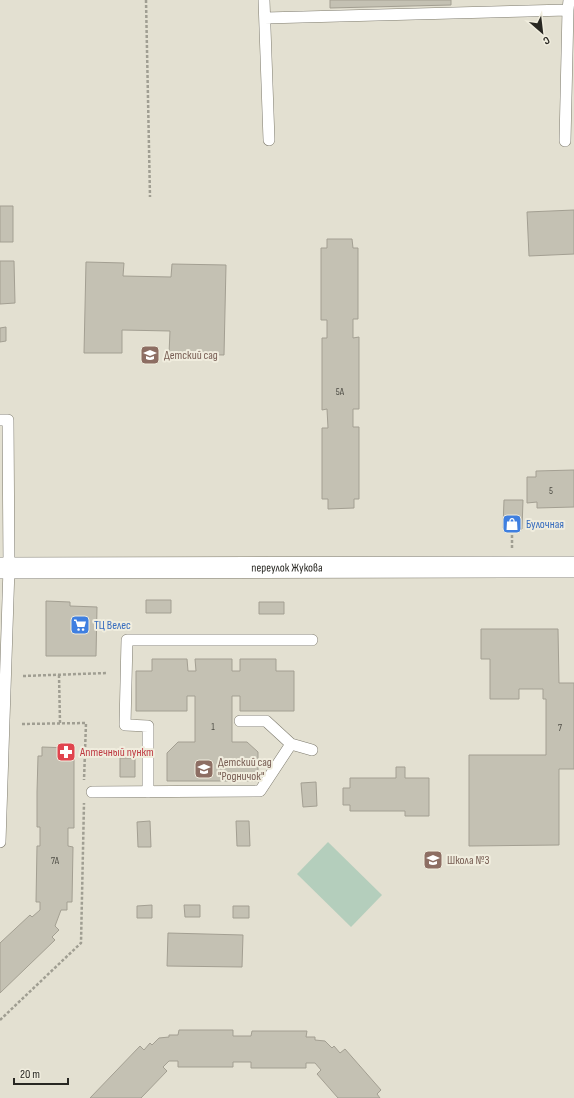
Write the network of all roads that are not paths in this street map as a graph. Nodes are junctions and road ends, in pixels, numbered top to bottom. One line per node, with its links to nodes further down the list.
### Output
1 (264, 0): 3 (lane)
2 (568, 5): 3 (lane); 5 (lane)
3 (265, 18): 4 (lane)
4 (269, 140)
5 (564, 141)
6 (0, 420): 7 (lane)
7 (4, 506): 9 (lane)
8 (574, 567): 9 (street, переулок Жукова)
9 (5, 568): 16 (lane)
10 (312, 640): 15 (lane)
11 (240, 721): 12 (lane)
12 (291, 744): 13 (lane); 15 (lane)
13 (312, 750)
14 (88, 789): 15 (lane)
15 (148, 792)
16 (0, 842)

